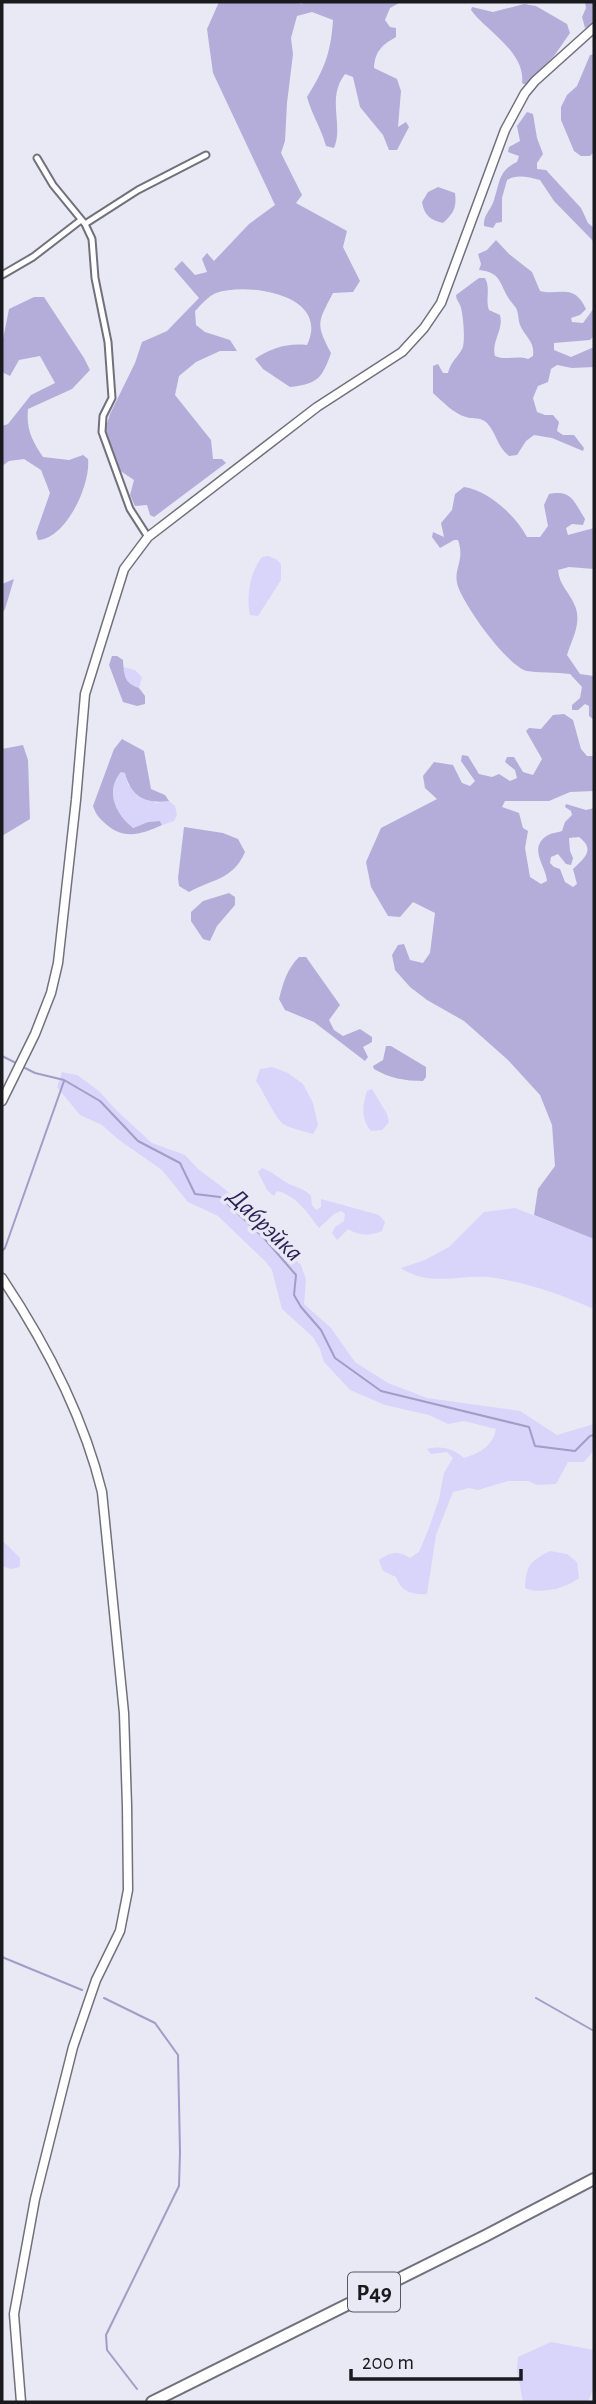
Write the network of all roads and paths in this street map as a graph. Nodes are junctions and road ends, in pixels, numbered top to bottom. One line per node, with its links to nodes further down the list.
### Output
1 (594, 28): 6 (street)
2 (206, 155): 4 (street)
3 (37, 158): 4 (street)
4 (83, 222): 5 (street); 6 (street)
5 (2, 275)
6 (148, 537): 7 (street)
7 (2, 1101)
8 (2, 1278): 10 (street)
9 (594, 2179): 11 (highway, Р49)
10 (20, 2402)
11 (152, 2402)

